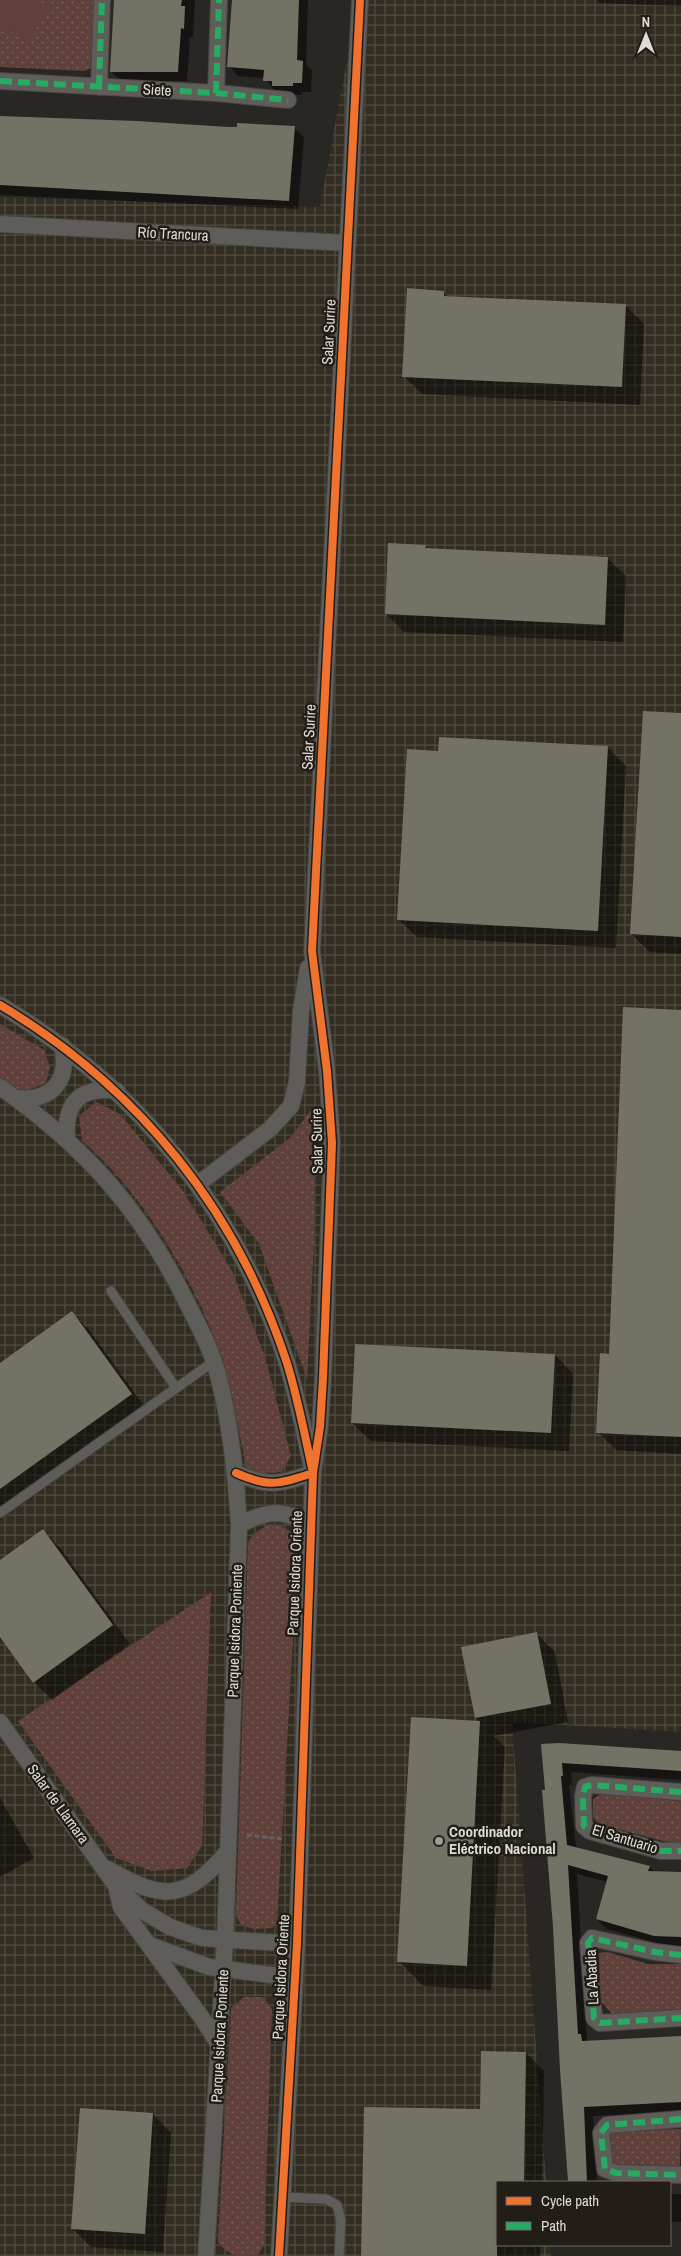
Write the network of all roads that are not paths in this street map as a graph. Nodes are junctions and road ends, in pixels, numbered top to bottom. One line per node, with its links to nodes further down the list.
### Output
1 (102, 0): 5 (street)
2 (219, 0): 6 (street)
3 (360, 0): 9 (street, Salar Surire)
4 (0, 81): 5 (street, Siete)
5 (99, 87): 6 (street, Siete)
6 (216, 93): 7 (street, Siete)
7 (288, 100)
8 (0, 224): 9 (street, Río Trancura)
9 (347, 243): 10 (street, Salar Surire)
10 (312, 951): 17 (street, Salar Surire); 22 (street, Salar Surire)
11 (0, 1005): 12 (street, Parque Isidora Oriente)
12 (62, 1045): 14 (street, Parque Isidora Oriente); 15 (street)
13 (0, 1087): 15 (street, Parque Isidora Poniente)
14 (117, 1091): 16 (street); 17 (street, Parque Isidora Oriente)
15 (16, 1098): 16 (street, Parque Isidora Poniente)
16 (68, 1139): 19 (street, Parque Isidora Poniente)
17 (198, 1184): 22 (street, Parque Isidora Oriente)
18 (111, 1291): 20 (lane)
19 (213, 1362): 20 (lane); 21 (street, Parque Isidora Poniente)
20 (176, 1388): 23 (lane)
21 (236, 1473): 22 (street); 25 (street, Parque Isidora Poniente)
22 (313, 1473): 24 (street, Parque Isidora Oriente)
23 (0, 1513)
24 (311, 1523): 25 (street); 33 (street, Parque Isidora Oriente)
25 (239, 1525): 28 (street, Parque Isidora Poniente)
26 (0, 1722): 30 (street, Salar de Llamara)
27 (681, 1792): 29 (street, El Santuario)
28 (228, 1851): 30 (street); 32 (street, Parque Isidora Poniente)
29 (681, 1851)
30 (103, 1866): 31 (street, Salar de Llamara)
31 (116, 1886): 32 (street, Salar de Llamara); 34 (street, Salar de Llamara)
32 (225, 1941): 33 (street, Salar de Llamara); 36 (street, Parque Isidora Poniente)
33 (298, 1944): 37 (street, Parque Isidora Oriente)
34 (150, 1945): 36 (street); 39 (street, Salar de Llamara)
35 (681, 1955): 38 (street, La Abadia)
36 (224, 1970): 37 (street); 39 (street, Parque Isidora Poniente)
37 (295, 1978): 42 (street, Parque Isidora Oriente)
38 (681, 2018)
39 (219, 2045): 43 (street, Parque Isidora Poniente)
40 (681, 2119): 41 (street)
41 (681, 2175)
42 (282, 2197): 44 (street, Parque Isidora Oriente); 45 (lane)
43 (206, 2256)
44 (279, 2256)
45 (339, 2256)

